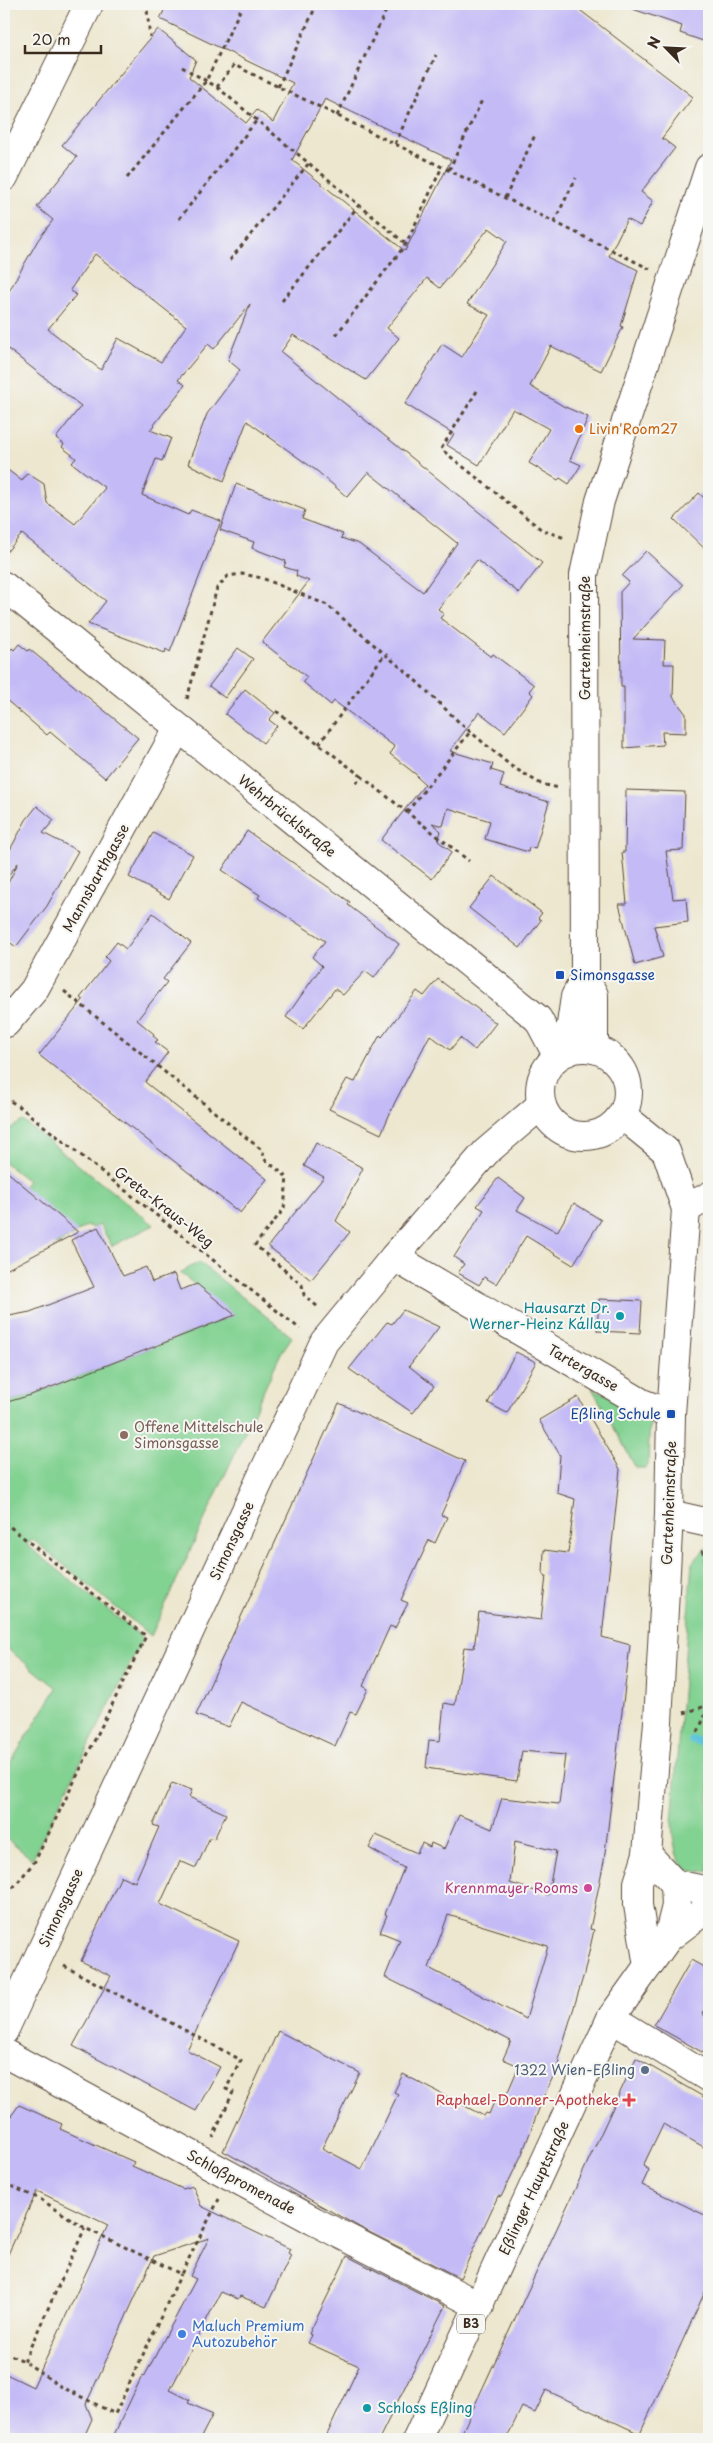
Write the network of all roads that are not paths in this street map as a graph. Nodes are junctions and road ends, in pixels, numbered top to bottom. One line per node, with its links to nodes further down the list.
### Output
1 (89, 4): 3 (street)
2 (709, 168): 6 (street, Gartenheimstraße)
3 (4, 177)
4 (4, 586): 5 (street, Wehrbrücklstraße)
5 (178, 728): 7 (street, Mannsbarthgasse); 9 (street, Wehrbrücklstraße)
6 (585, 978): 8 (street, Gartenheimstraße); 9 (street, Gartenheimstraße)
7 (6, 1023)
8 (594, 1049): 9 (street); 11 (street)
9 (562, 1053): 10 (street, Gartenheimstraße)
10 (541, 1106): 11 (street); 14 (street, Simonsgasse)
11 (623, 1116): 13 (street, Gartenheimstraße)
12 (709, 1196): 13 (street)
13 (686, 1209): 15 (street, Gartenheimstraße)
14 (394, 1257): 15 (street, Tartergasse); 25 (street, Simonsgasse)
15 (672, 1414): 16 (street, Gartenheimstraße)
16 (669, 1514): 17 (street); 18 (street, Gartenheimstraße)
17 (709, 1523)
18 (647, 1854): 19 (street); 23 (street, Gartenheimstraße)
19 (675, 1884): 20 (street); 22 (street)
20 (709, 1891)
21 (709, 1907): 22 (street, Eßlinger Hauptstraße / B3)
22 (668, 1938): 23 (street, Eßlinger Hauptstraße / B3)
23 (648, 1966): 24 (street, Eßlinger Hauptstraße / B3)
24 (612, 2018): 27 (street); 28 (street, Eßlinger Hauptstraße / B3)
25 (4, 2031)
26 (4, 2053): 28 (street, Schloßpromenade)
27 (709, 2078)
28 (480, 2306): 29 (street, Eßlinger Hauptstraße / B3)
29 (417, 2439)

